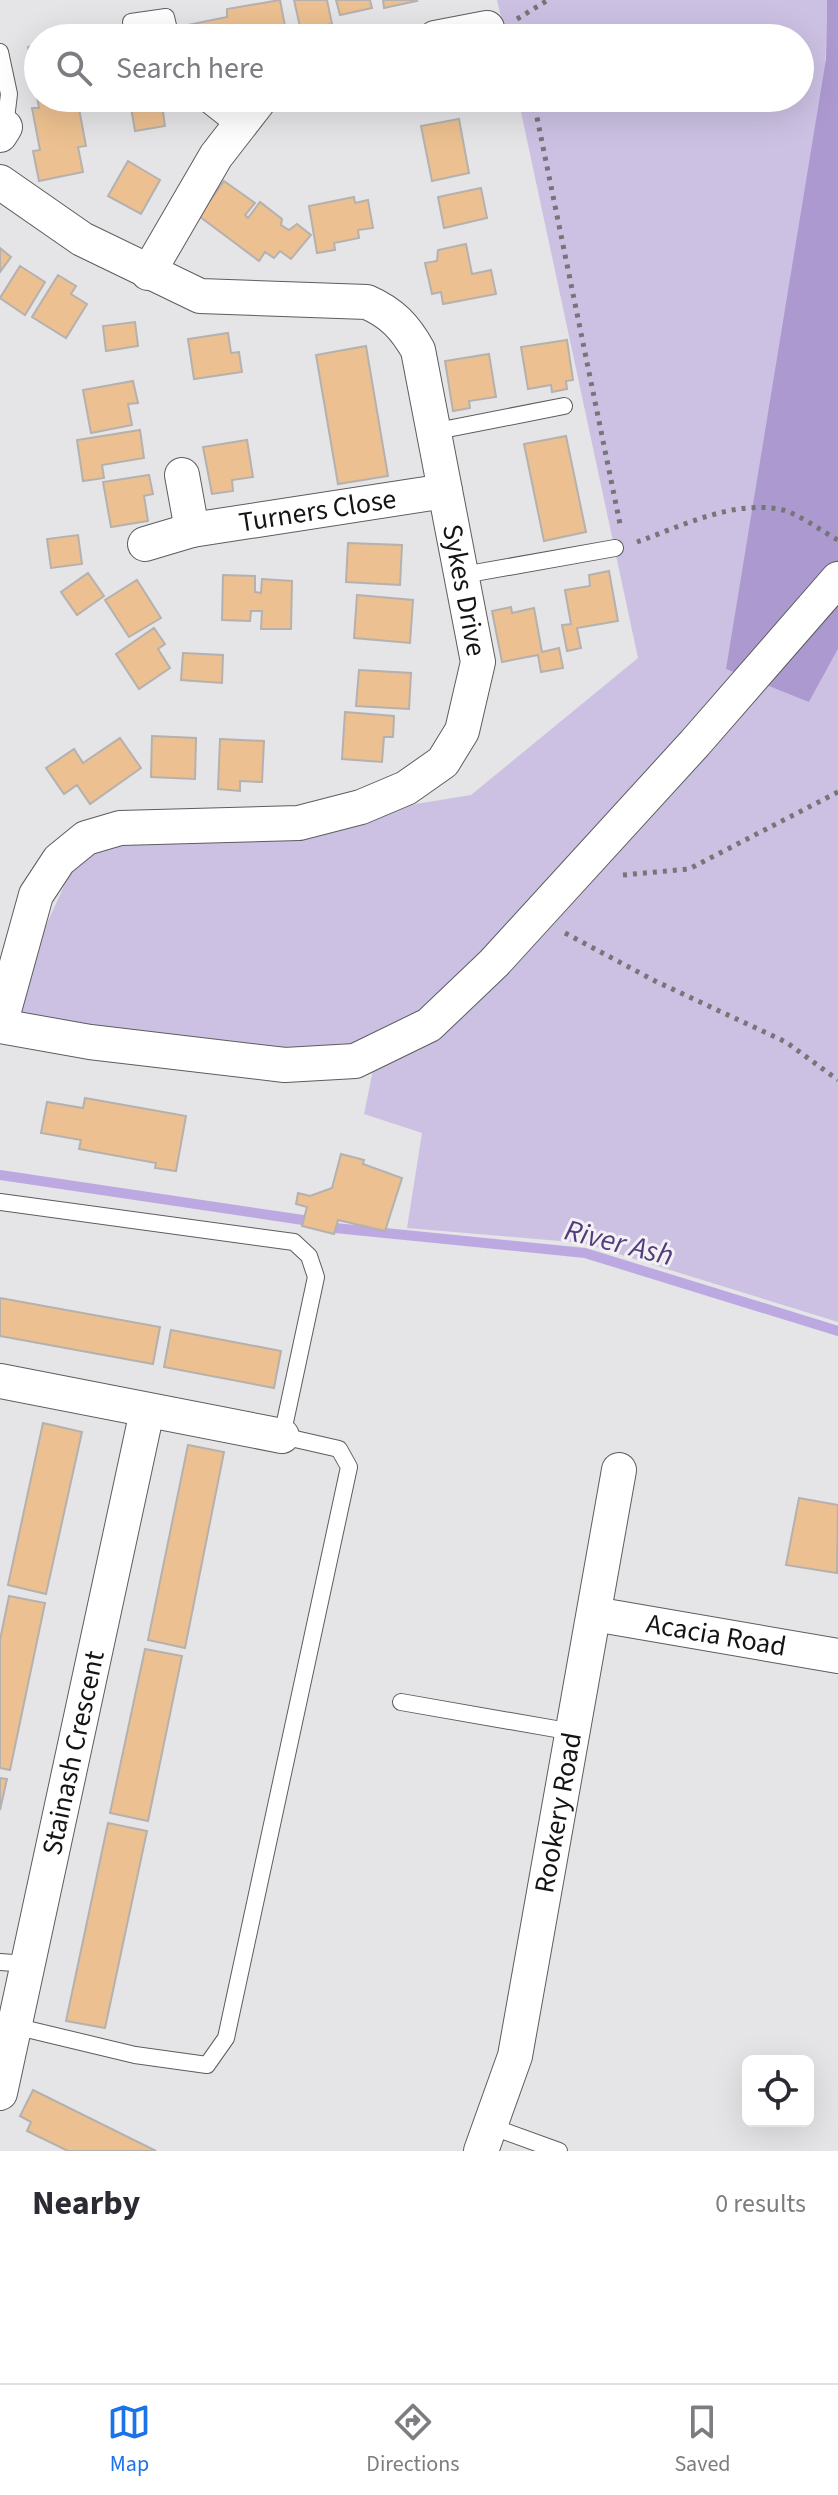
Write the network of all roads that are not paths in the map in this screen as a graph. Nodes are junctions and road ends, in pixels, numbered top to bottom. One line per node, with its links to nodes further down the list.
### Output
1 (131, 22): 2 (lane)
2 (168, 24)
3 (0, 52): 7 (lane)
4 (217, 112): 6 (lane)
5 (250, 112): 6 (street)
6 (237, 128): 9 (street)
7 (3, 131)
8 (0, 182): 9 (street, Sykes Drive)
9 (148, 273): 11 (street, Sykes Drive)
10 (564, 406): 11 (lane)
11 (432, 432): 13 (street, Sykes Drive)
12 (182, 475): 14 (street)
13 (445, 491): 14 (street, Turners Close); 17 (street, Sykes Drive)
14 (192, 530): 15 (street, Turners Close)
15 (145, 544)
16 (620, 547): 17 (lane)
17 (463, 575): 19 (street, Sykes Drive)
18 (838, 579): 19 (street)
19 (0, 1026)
20 (0, 1202): 23 (lane)
21 (0, 1381): 22 (street)
22 (147, 1411): 23 (street); 29 (street, Stainash Crescent)
23 (282, 1436): 30 (lane)
24 (619, 1470): 25 (street, Rookery Road)
25 (594, 1614): 26 (street, Acacia Road); 28 (street, Rookery Road)
26 (838, 1656)
27 (401, 1702): 28 (lane)
28 (573, 1732): 32 (street, Rookery Road)
29 (14, 1963): 30 (street, Stainash Crescent)
30 (14, 2026): 31 (street, Stainash Crescent)
31 (0, 2093)
32 (485, 2139): 33 (lane)
33 (559, 2151)

